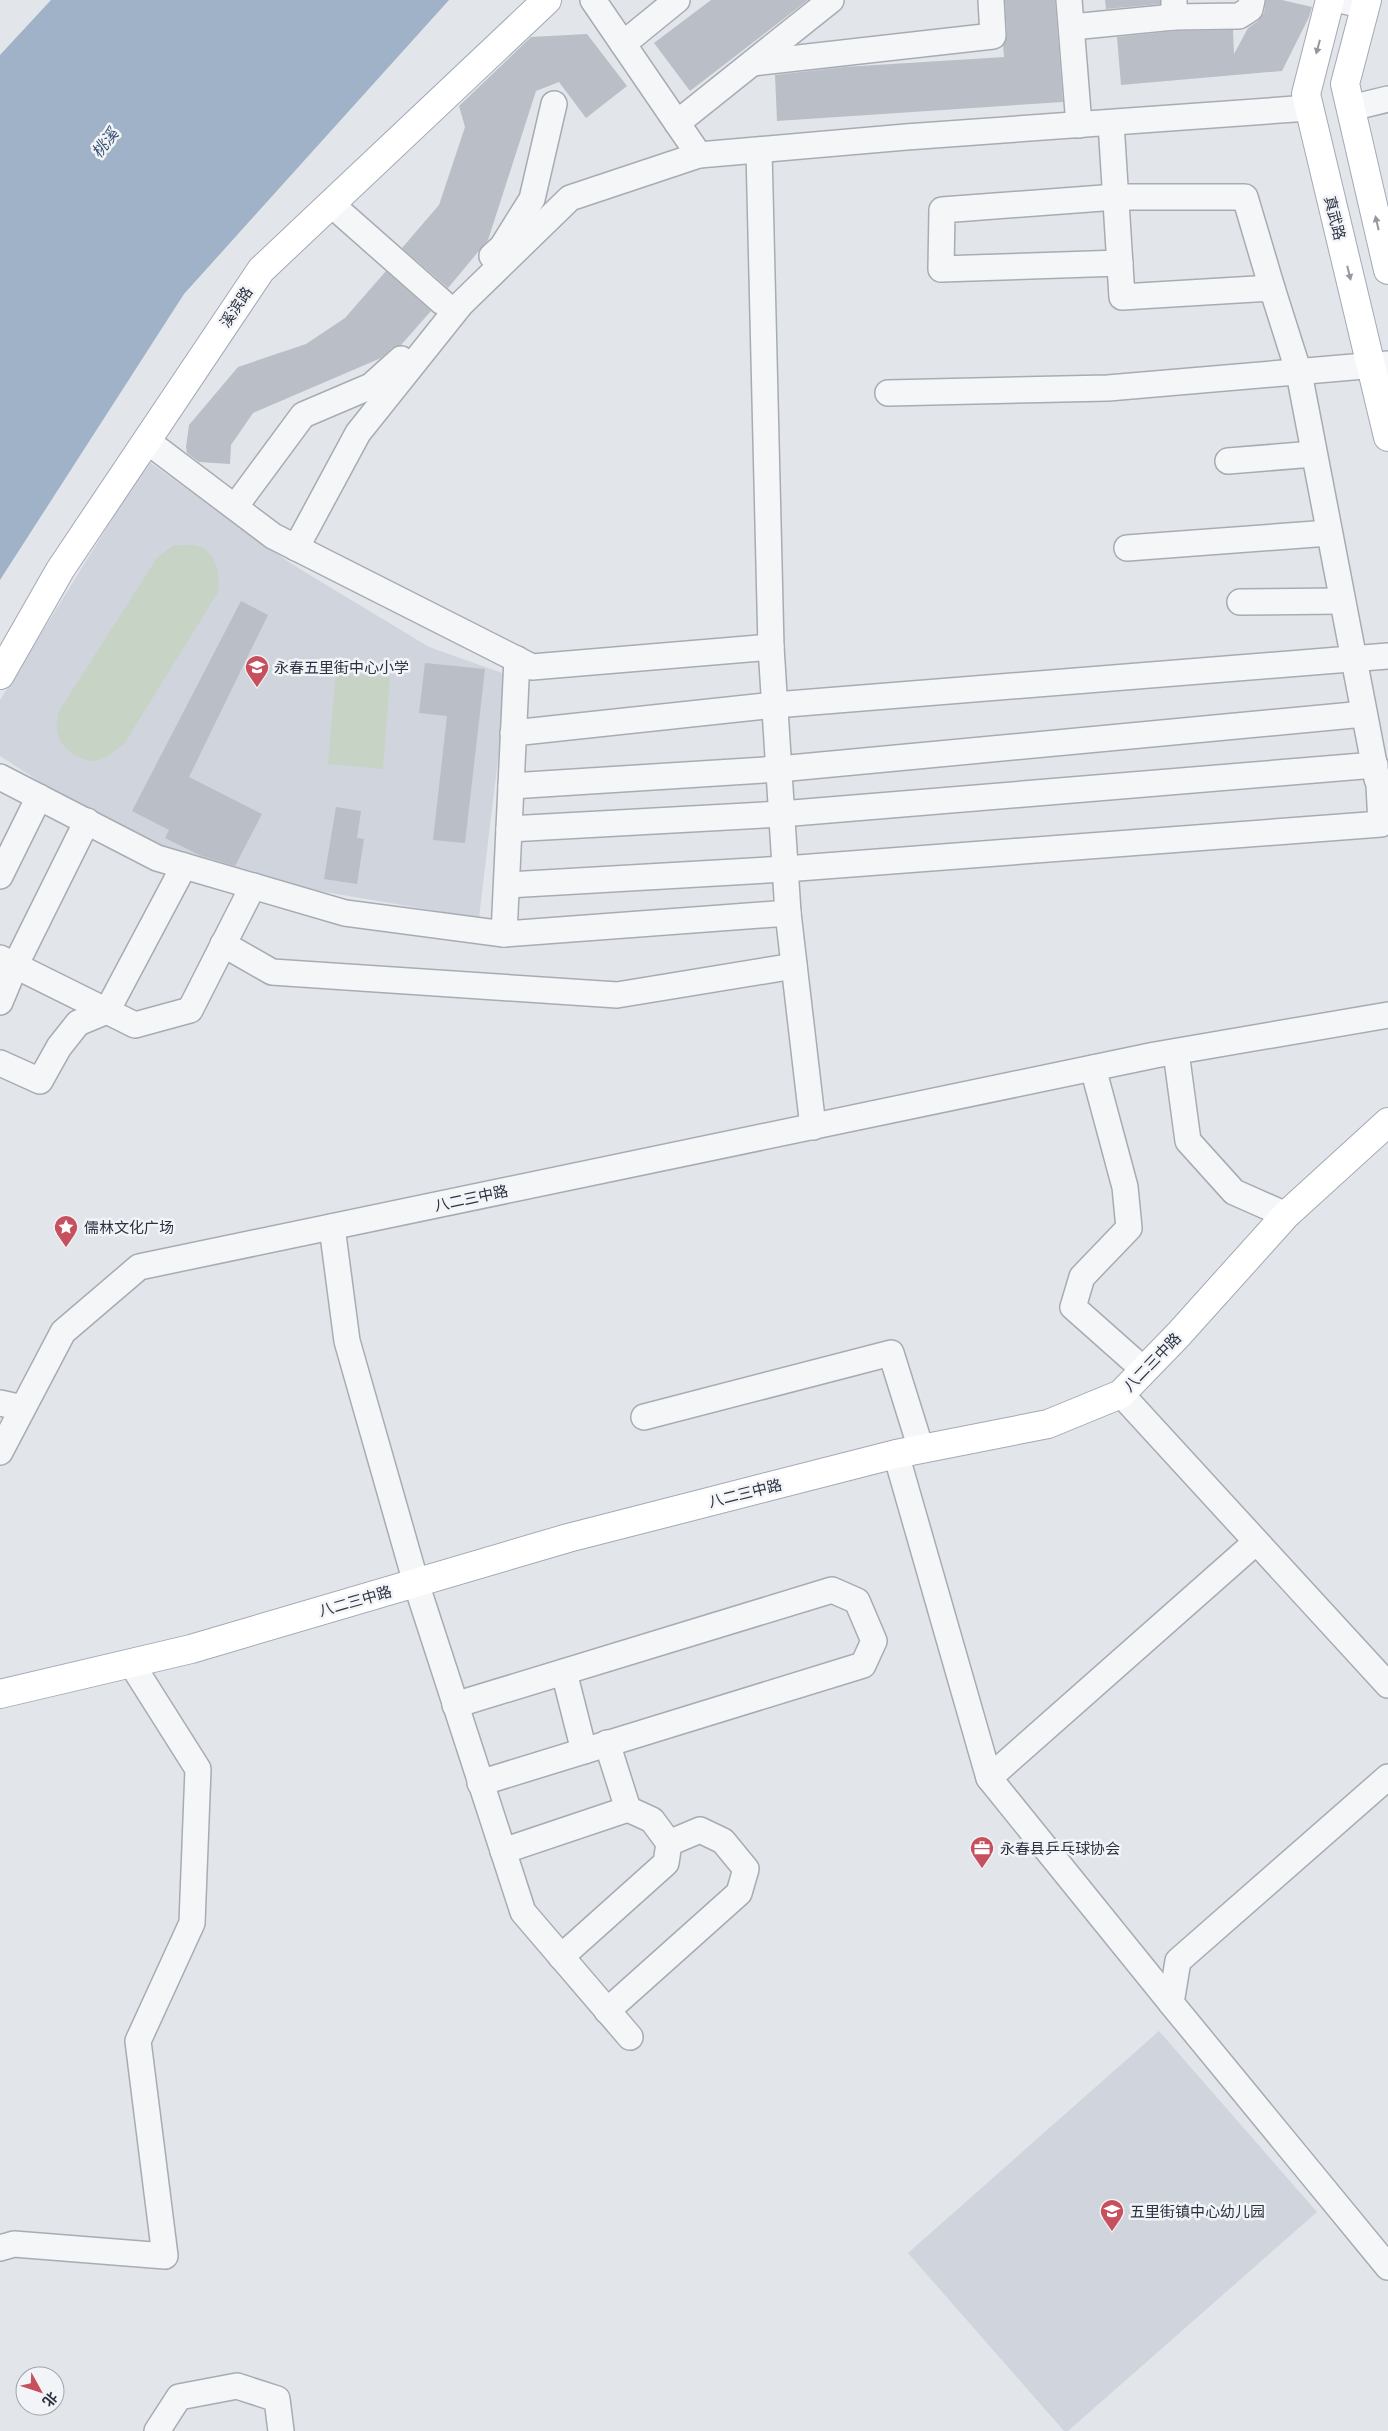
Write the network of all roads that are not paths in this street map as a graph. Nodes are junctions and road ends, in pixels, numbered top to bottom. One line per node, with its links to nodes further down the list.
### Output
1 (547, 0): 24 (main road, 溪滨路)
2 (593, 0): 12 (street)
3 (677, 0): 12 (street)
4 (831, 0): 13 (street)
5 (991, 0): 13 (street)
6 (1070, 0): 11 (street)
7 (1252, 0): 10 (street)
8 (1330, 0): 16 (main road, 真武路, one-way to 16)
9 (1357, 2): 17 (main road)
10 (1174, 8): 11 (street)
11 (1072, 27): 20 (street)
12 (623, 44): 18 (street)
13 (753, 63): 18 (street)
14 (1388, 99): 17 (street)
15 (554, 104): 28 (street)
16 (1309, 108): 19 (street); 29 (main road, 真武路, one-way to 29)
17 (1351, 108): 26 (main road, one-way to 17)
18 (677, 123): 22 (street)
19 (1111, 123): 20 (street); 23 (street)
20 (1079, 125): 21 (street)
21 (759, 150): 22 (street); 42 (street)
22 (699, 155): 38 (street)
23 (1116, 197): 25 (street); 25 (street); 27 (street)
24 (331, 204): 28 (street); 33 (main road, 溪滨路)
25 (1120, 263): 27 (street)
26 (1388, 270)
27 (1272, 288): 30 (street)
28 (442, 302): 36 (street)
29 (1380, 365): 30 (street); 32 (main road, 真武路)
30 (1298, 373): 31 (street); 34 (street)
31 (888, 393)
32 (1388, 437)
33 (147, 441): 36 (street); 46 (main road, 溪滨路)
34 (1314, 454): 35 (street); 37 (street)
35 (1228, 461)
36 (235, 507): 38 (street)
37 (1329, 533): 39 (street); 40 (street)
38 (296, 548): 44 (street)
39 (1127, 548)
40 (1342, 601): 41 (street); 45 (street)
41 (1240, 602)
42 (772, 647): 44 (street); 47 (street)
43 (1388, 656): 45 (street)
44 (517, 659): 49 (street)
45 (1353, 659): 47 (street); 48 (street)
46 (0, 675)
47 (775, 705): 49 (street); 50 (street)
48 (1364, 714): 50 (street); 52 (street)
49 (514, 733): 53 (street)
50 (779, 769): 53 (street); 55 (street)
51 (0, 777): 54 (street)
52 (1380, 778): 55 (street); 59 (street)
53 (511, 786): 57 (street)
54 (39, 797): 56 (street); 60 (street)
55 (782, 814): 57 (street); 59 (street)
56 (87, 821): 58 (street); 66 (street)
57 (509, 830): 61 (street)
58 (184, 866): 62 (street); 69 (street)
59 (785, 869): 61 (street); 63 (street)
60 (0, 876)
61 (507, 885): 64 (street)
62 (253, 886): 64 (street); 65 (street)
63 (788, 914): 64 (street); 67 (street)
64 (504, 934)
65 (223, 944): 67 (street); 69 (street)
66 (8, 962): 68 (street); 69 (street)
67 (794, 966): 75 (street)
68 (0, 1002)
69 (107, 1011): 72 (street)
70 (1388, 1015): 71 (street, 八二三中路)
71 (1176, 1052): 73 (street, 八二三中路); 76 (street)
72 (0, 1063)
73 (1093, 1068): 75 (street, 八二三中路); 78 (street)
74 (1388, 1122): 76 (main road, 八二三中路)
75 (813, 1127): 77 (street, 八二三中路)
76 (1286, 1215): 78 (main road, 八二三中路)
77 (332, 1227): 80 (street, 八二三中路); 85 (street)
78 (1144, 1370): 79 (main road, 八二三中路)
79 (1121, 1394): 82 (main road, 八二三中路); 84 (street)
80 (11, 1406): 83 (street, 八二三中路)
81 (644, 1417): 82 (street)
82 (908, 1451): 85 (main road, 八二三中路); 94 (street)
83 (0, 1452)
84 (1256, 1542): 88 (street); 94 (street)
85 (416, 1583): 86 (main road, 八二三中路); 90 (street)
86 (131, 1663): 89 (main road, 八二三中路); 103 (street)
87 (564, 1672): 90 (street); 91 (street); 92 (street)
88 (1388, 1685)
89 (0, 1694)
90 (455, 1705): 95 (street)
91 (607, 1743): 92 (street); 96 (street)
92 (584, 1751): 95 (street)
93 (1388, 1777): 100 (street)
94 (989, 1778): 100 (street)
95 (480, 1783): 98 (street)
96 (628, 1809): 97 (street); 98 (street)
97 (669, 1843): 99 (street); 101 (street)
98 (503, 1851): 99 (street)
99 (562, 1957): 101 (street)
100 (1170, 2003): 104 (street)
101 (607, 2011): 102 (street)
102 (630, 2037)
103 (0, 2248)
104 (1388, 2267)
105 (157, 2431): 106 (street)
106 (282, 2431)

